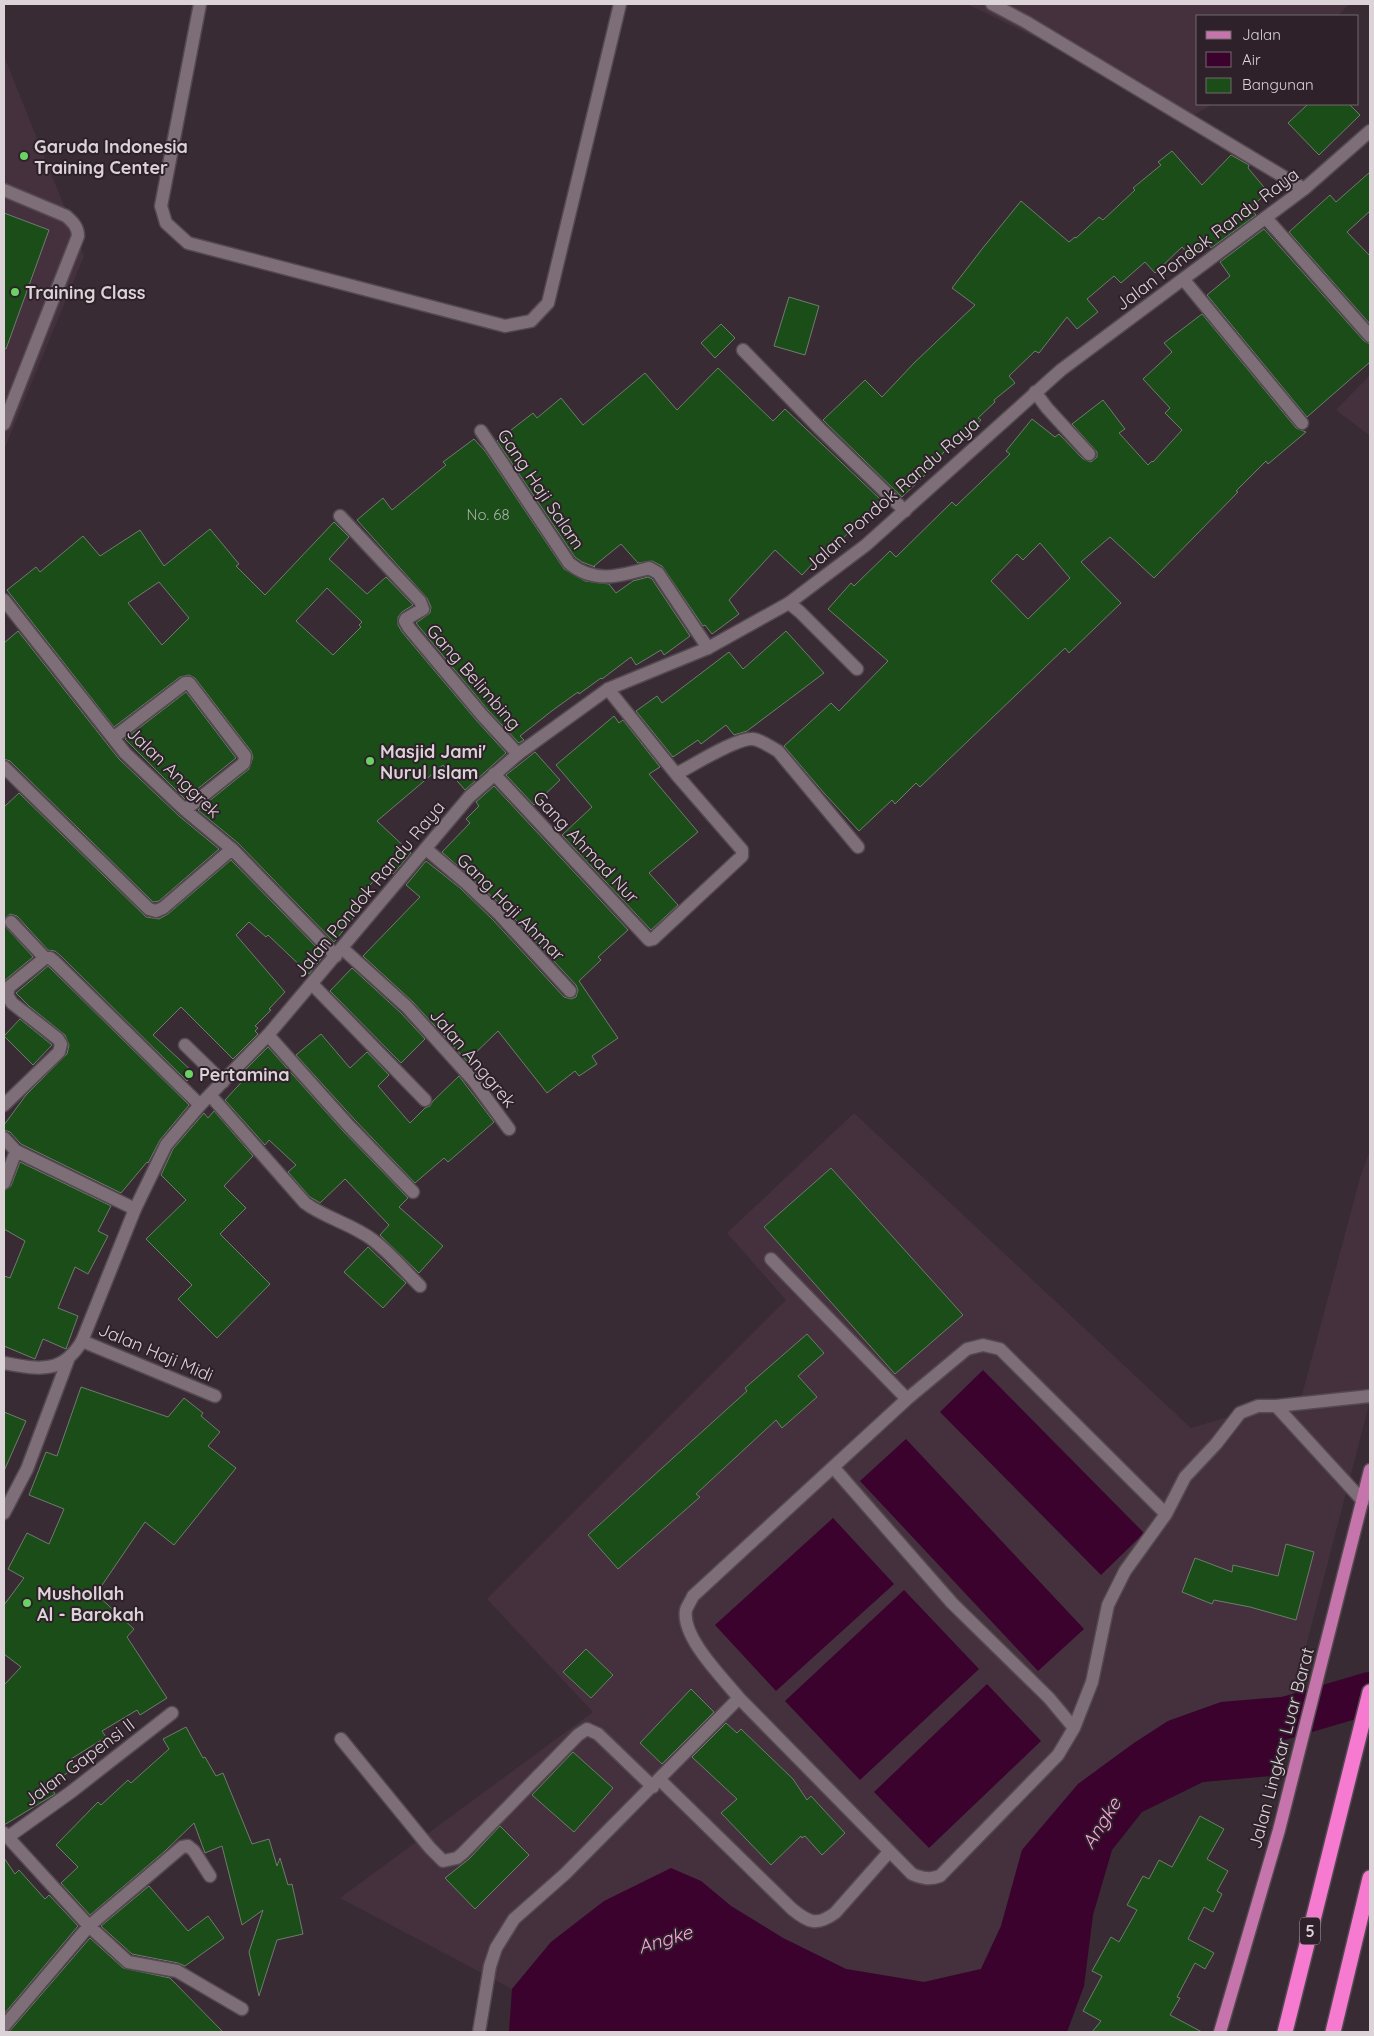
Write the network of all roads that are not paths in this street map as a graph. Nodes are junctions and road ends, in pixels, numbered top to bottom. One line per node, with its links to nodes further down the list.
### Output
1 (200, 4): 2 (street)
2 (620, 4)
3 (992, 4): 5 (street)
4 (1370, 131): 5 (street, Jalan Pondok Randu Raya)
5 (1304, 189): 7 (street, Jalan Pondok Randu Raya)
6 (4, 190): 13 (street)
7 (1266, 218): 8 (street, Jalan Pondok Randu Raya); 9 (street)
8 (1184, 280): 11 (street, Jalan Pondok Randu Raya); 12 (street)
9 (1370, 336)
10 (742, 350): 16 (street)
11 (1035, 392): 15 (street); 16 (street, Jalan Pondok Randu Raya)
12 (1302, 423)
13 (4, 424)
14 (481, 431): 20 (street, Gang Haji Salam)
15 (1088, 454)
16 (905, 511): 19 (street, Jalan Pondok Randu Raya)
17 (340, 516): 24 (street, Gang Belimbing)
18 (4, 600): 23 (street, Jalan Anggrek)
19 (789, 603): 20 (street, Jalan Pondok Randu Raya); 21 (street)
20 (708, 648): 22 (street, Jalan Pondok Randu Raya)
21 (857, 669)
22 (608, 689): 24 (street, Jalan Pondok Randu Raya); 27 (street)
23 (112, 738): 28 (street, Jalan Anggrek); 28 (street)
24 (518, 754): 26 (street, Jalan Pondok Randu Raya)
25 (4, 768): 30 (street)
26 (494, 774): 27 (street, Gang Ahmad Nur); 31 (street, Jalan Pondok Randu Raya)
27 (676, 774): 29 (street)
28 (185, 810): 30 (street, Jalan Anggrek)
29 (858, 847)
30 (232, 849): 33 (street, Jalan Anggrek)
31 (426, 849): 33 (street, Jalan Pondok Randu Raya); 36 (street, Gang Haji Ahmar)
32 (10, 922): 34 (street)
33 (339, 952): 35 (street, Jalan Pondok Randu Raya); 44 (street, Jalan Anggrek)
34 (50, 960): 42 (street); 43 (street)
35 (312, 984): 37 (street, Jalan Pondok Randu Raya); 41 (street)
36 (570, 991)
37 (268, 1035): 39 (street, Jalan Pondok Randu Raya); 48 (street)
38 (185, 1045): 39 (street)
39 (223, 1082): 40 (street, Jalan Pondok Randu Raya)
40 (210, 1095): 42 (street, Jalan Pondok Randu Raya); 51 (street)
41 (425, 1100)
42 (200, 1104): 49 (street, Jalan Pondok Randu Raya)
43 (4, 1105)
44 (509, 1129)
45 (4, 1138): 46 (street)
46 (16, 1151): 47 (street); 49 (street)
47 (4, 1183)
48 (413, 1192)
49 (136, 1209): 52 (street, Jalan Pondok Randu Raya)
50 (771, 1259): 57 (street)
51 (420, 1286)
52 (82, 1340): 53 (street, Jalan Pondok Randu Raya); 55 (street, Jalan Haji Midi)
53 (68, 1360): 54 (street); 62 (street, Jalan Pondok Randu Raya)
54 (4, 1363)
55 (215, 1396)
56 (1370, 1396): 58 (street)
57 (907, 1398): 59 (street); 63 (street)
58 (1276, 1406): 61 (street); 63 (street)
59 (833, 1468): 65 (street); 67 (street)
60 (1370, 1470): 61 (main road, Jalan Lingkar Luar Barat)
61 (1363, 1501): 78 (main road, Jalan Lingkar Luar Barat)
62 (4, 1513)
63 (1166, 1514): 67 (street)
64 (1370, 1692): 79 (highway, 5)
65 (739, 1698): 69 (street); 71 (street)
66 (172, 1713): 70 (street, Jalan Gapensi II)
67 (1074, 1728): 71 (street)
68 (341, 1739): 69 (street)
69 (656, 1783): 71 (street); 77 (street)
70 (6, 1835): 74 (street, Jalan Gapensi II)
71 (889, 1852)
72 (210, 1876): 74 (street)
73 (1370, 1878): 80 (highway)
74 (89, 1926): 75 (street, Jalan Gapensi II); 76 (street)
75 (242, 2010)
76 (4, 2026)
77 (479, 2032)
78 (1220, 2032)
79 (1285, 2032)
80 (1334, 2032)

